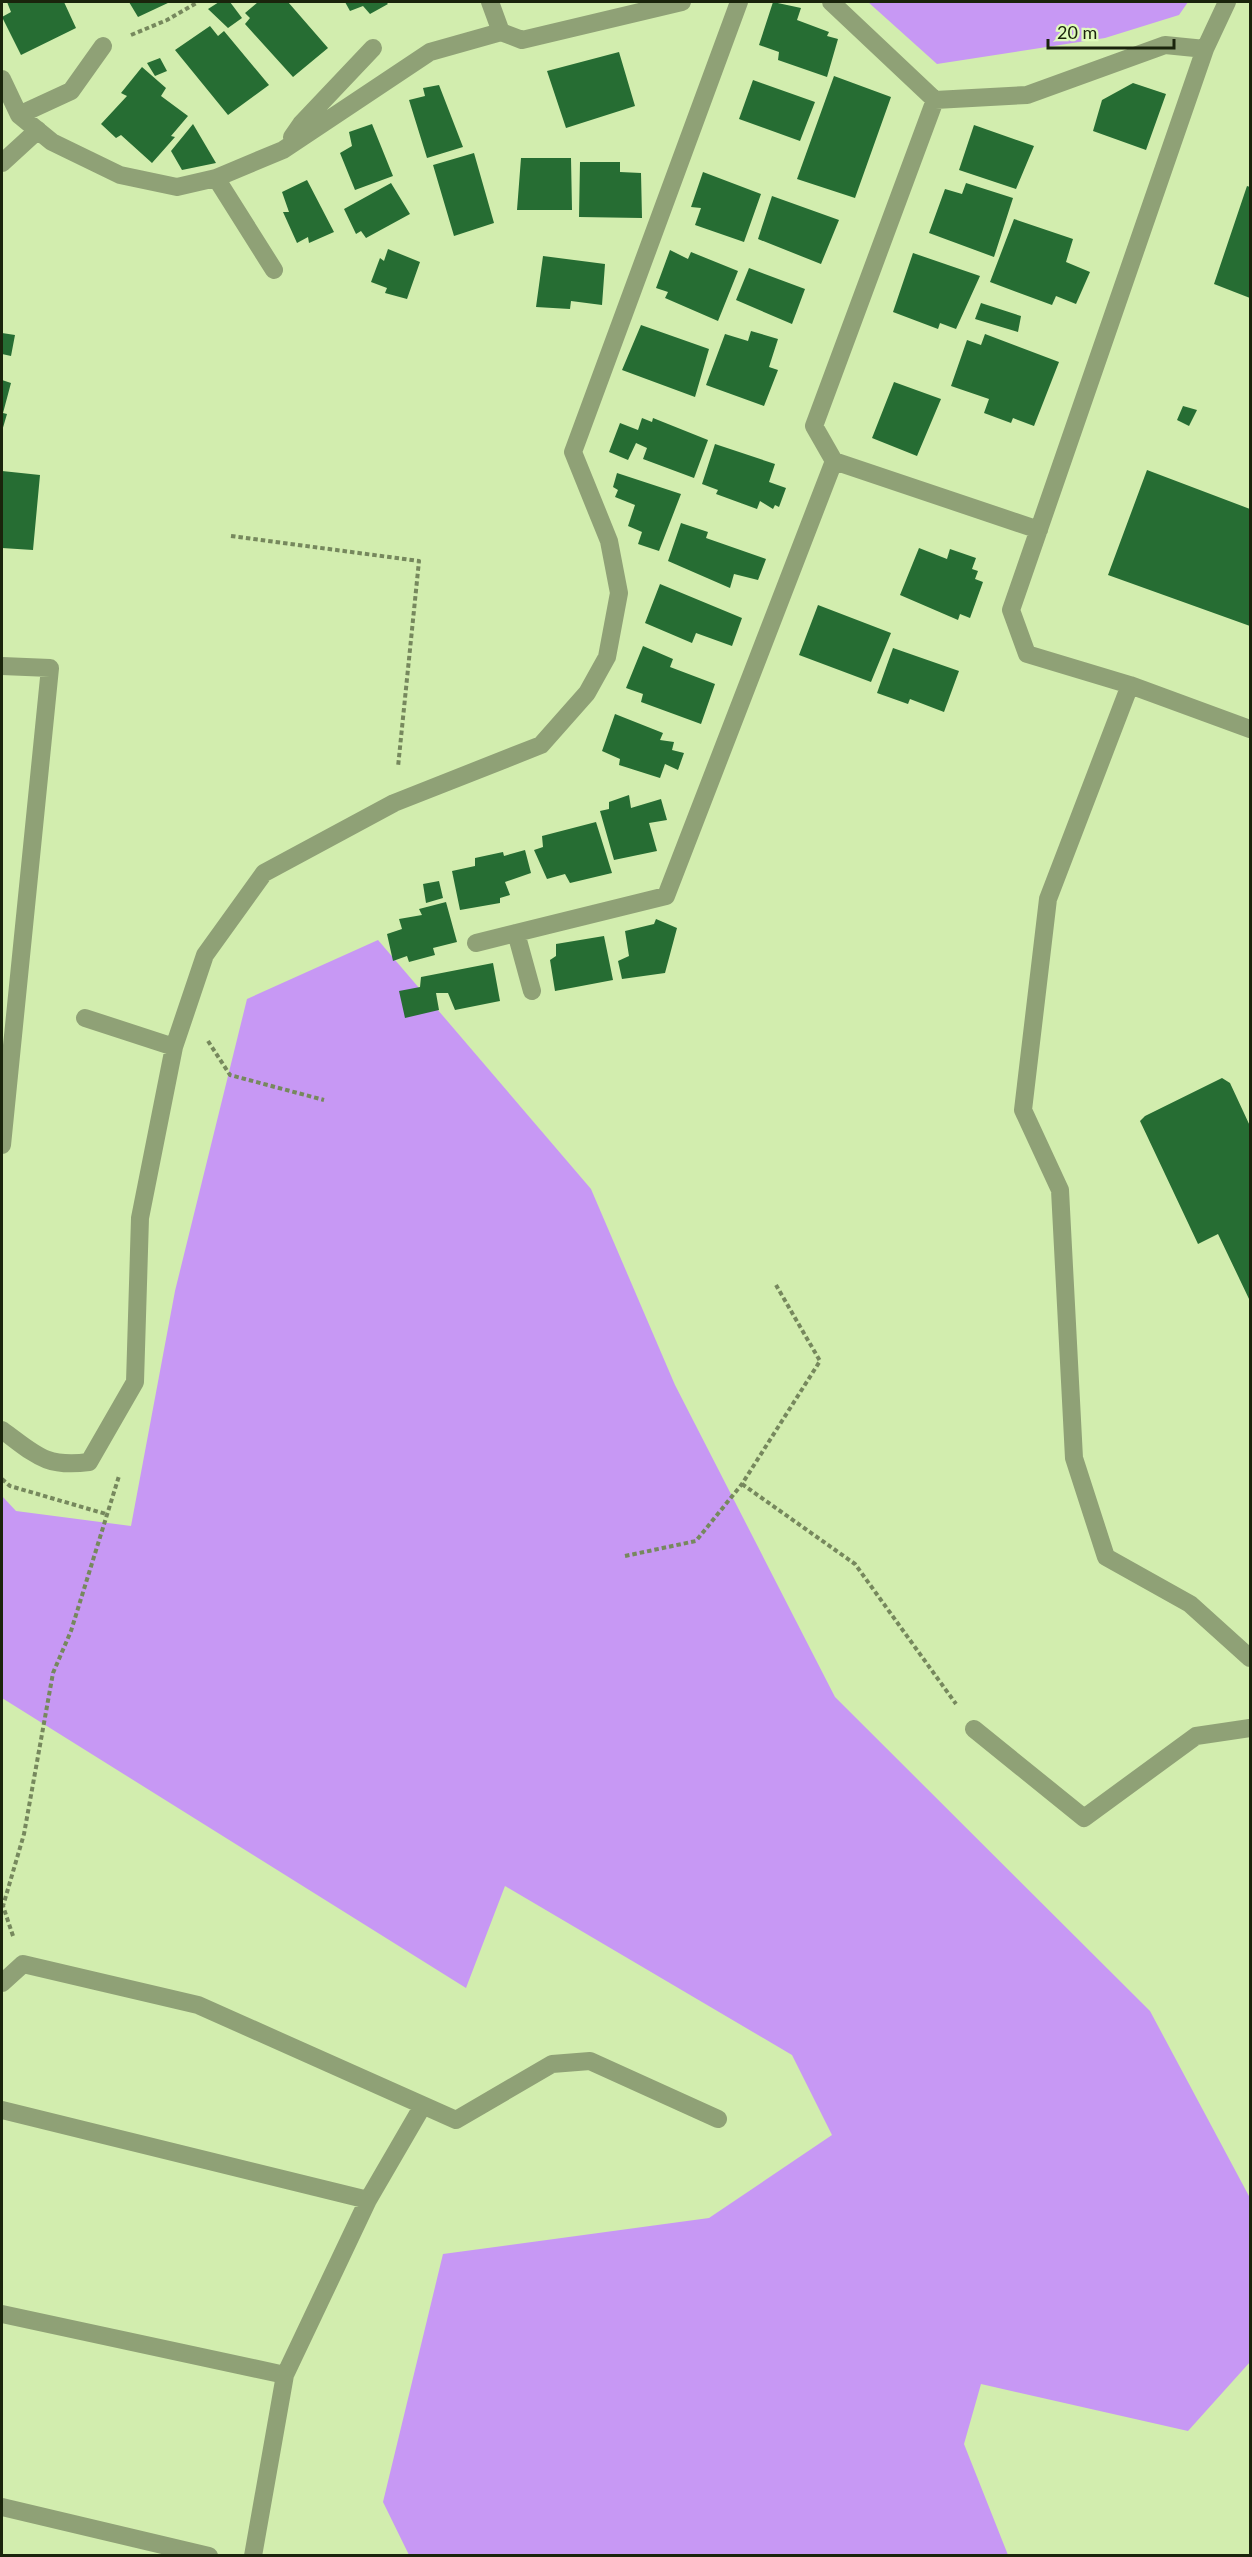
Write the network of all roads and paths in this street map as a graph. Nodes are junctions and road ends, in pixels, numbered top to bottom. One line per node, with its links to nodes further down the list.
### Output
1 (198, 2): 8 (path)
2 (490, 2): 7 (street)
3 (682, 2): 7 (street)
4 (739, 2): 25 (street)
5 (831, 2): 12 (street)
6 (1227, 2): 10 (street)
7 (501, 32): 15 (street)
8 (103, 46): 13 (street)
9 (373, 48): 15 (street)
10 (1205, 49): 12 (street); 20 (street)
11 (2, 79): 13 (street)
12 (935, 100): 19 (street)
13 (12, 113): 14 (street)
14 (38, 130): 16 (street); 17 (street)
15 (283, 150): 17 (street)
16 (2, 163)
17 (216, 178): 18 (street)
18 (274, 270)
19 (834, 461): 20 (street); 26 (street)
20 (1039, 530): 23 (street)
21 (231, 536): 25 (path)
22 (2, 666): 32 (street)
23 (1130, 685): 24 (street); 40 (street)
24 (1251, 729)
25 (394, 804): 30 (street)
26 (516, 933): 27 (street); 28 (street)
27 (476, 943)
28 (532, 991)
29 (85, 1018): 30 (street)
30 (174, 1047): 31 (path); 35 (street)
31 (324, 1100)
32 (2, 1144)
33 (776, 1285): 37 (path)
34 (2, 1430): 35 (street)
35 (89, 1462): 38 (path)
36 (2, 1479): 38 (path)
37 (742, 1484): 39 (path); 42 (path)
38 (106, 1514): 43 (path)
39 (625, 1556)
40 (1251, 1658)
41 (1251, 1728): 42 (street)
42 (974, 1729)
43 (7, 1943)
44 (2, 1983): 45 (street)
45 (422, 2107): 47 (street); 48 (street)
46 (2, 2110): 48 (street)
47 (718, 2119)
48 (368, 2200): 50 (street)
49 (2, 2313): 50 (street)
50 (285, 2375): 53 (street)
51 (2, 2507): 52 (street)
52 (210, 2556)
53 (253, 2556)

